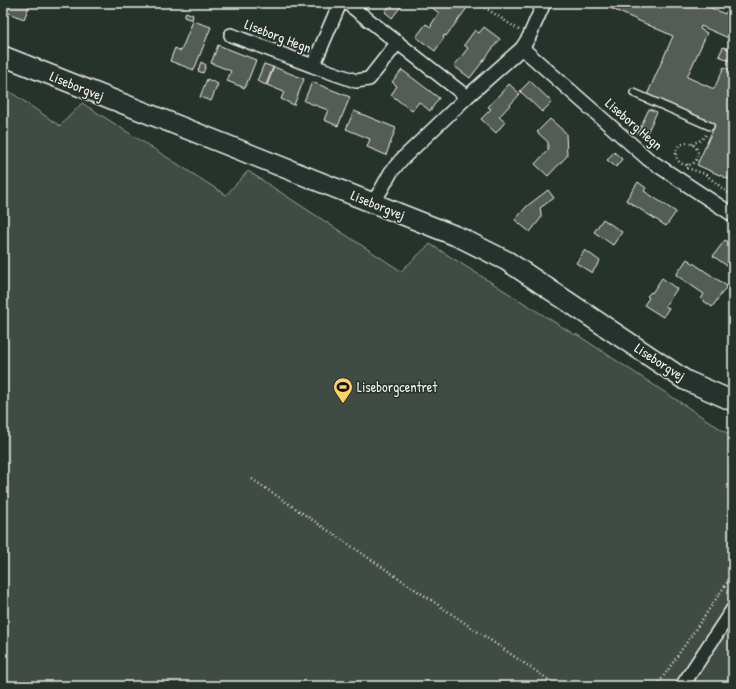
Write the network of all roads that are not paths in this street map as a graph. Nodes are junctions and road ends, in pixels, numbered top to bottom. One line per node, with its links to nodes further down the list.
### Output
1 (340, 3): 8 (street, Liseborg Hegn)
2 (347, 3): 5 (street)
3 (544, 3): 6 (street)
4 (231, 35): 8 (street, Liseborg Hegn)
5 (398, 42): 8 (street, Liseborg Hegn); 10 (street)
6 (526, 42): 10 (street); 13 (street, Liseborg Hegn)
7 (3, 56): 12 (street, Liseborgvej)
8 (313, 66)
9 (634, 93): 11 (lane)
10 (467, 97): 12 (street)
11 (710, 126)
12 (372, 202): 14 (street, Liseborgvej)
13 (733, 216)
14 (732, 400)
15 (733, 610): 16 (street)
16 (682, 686)

